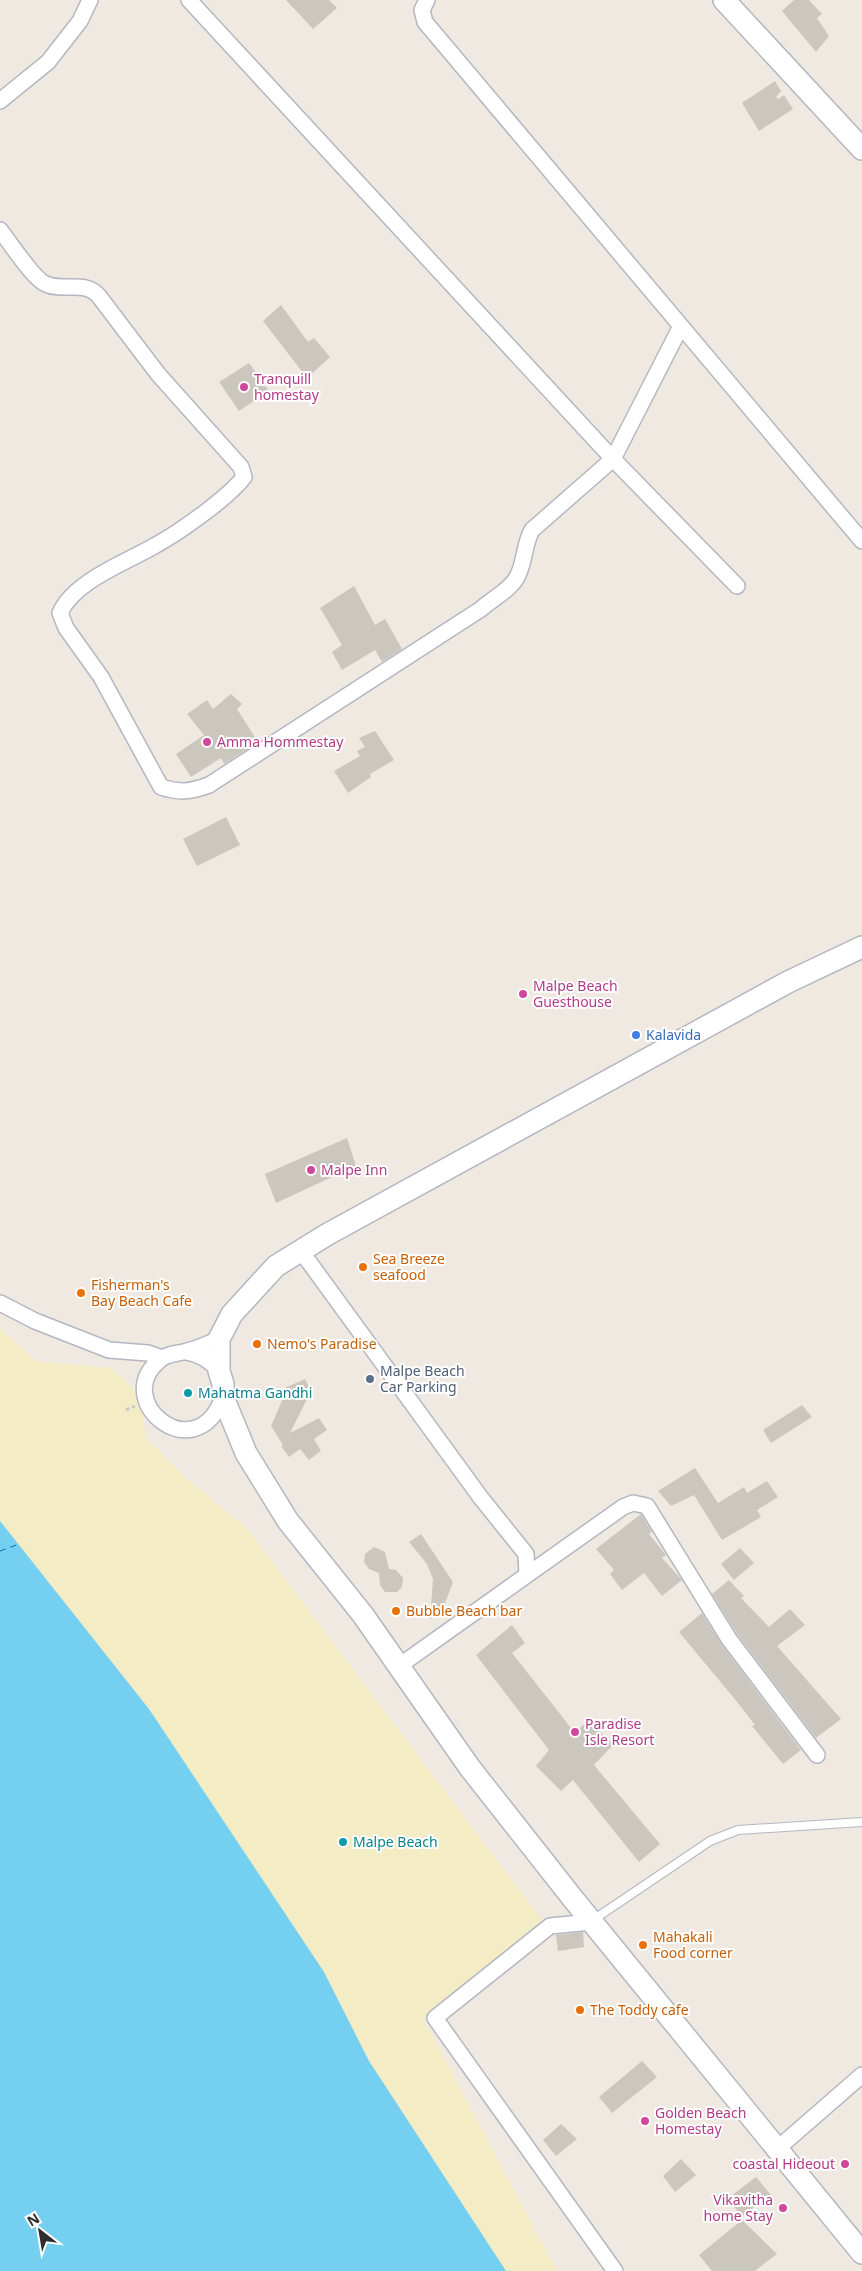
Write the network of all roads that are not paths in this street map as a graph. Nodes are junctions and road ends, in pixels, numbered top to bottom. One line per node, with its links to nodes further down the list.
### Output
1 (90, 0): 5 (street)
2 (189, 0): 9 (street)
3 (427, 0): 8 (street)
4 (724, 0): 6 (street)
5 (0, 101)
6 (862, 149)
7 (0, 230): 9 (street)
8 (682, 326): 9 (street); 10 (street)
9 (613, 459): 11 (street)
10 (862, 541)
11 (737, 586)
12 (862, 947): 13 (street)
13 (301, 1251): 15 (street); 20 (street)
14 (0, 1303): 17 (street)
15 (219, 1339): 16 (street); 18 (street)
16 (186, 1352): 17 (street); 18 (street)
17 (162, 1358): 19 (street)
18 (219, 1371): 19 (street)
19 (223, 1397): 21 (street)
20 (527, 1576): 21 (street); 22 (street)
21 (399, 1666): 24 (street)
22 (817, 1755)
23 (862, 1822): 24 (lane)
24 (592, 1922): 26 (street); 28 (street)
25 (862, 2076): 26 (street)
26 (778, 2149): 27 (street)
27 (862, 2253)
28 (615, 2271)

